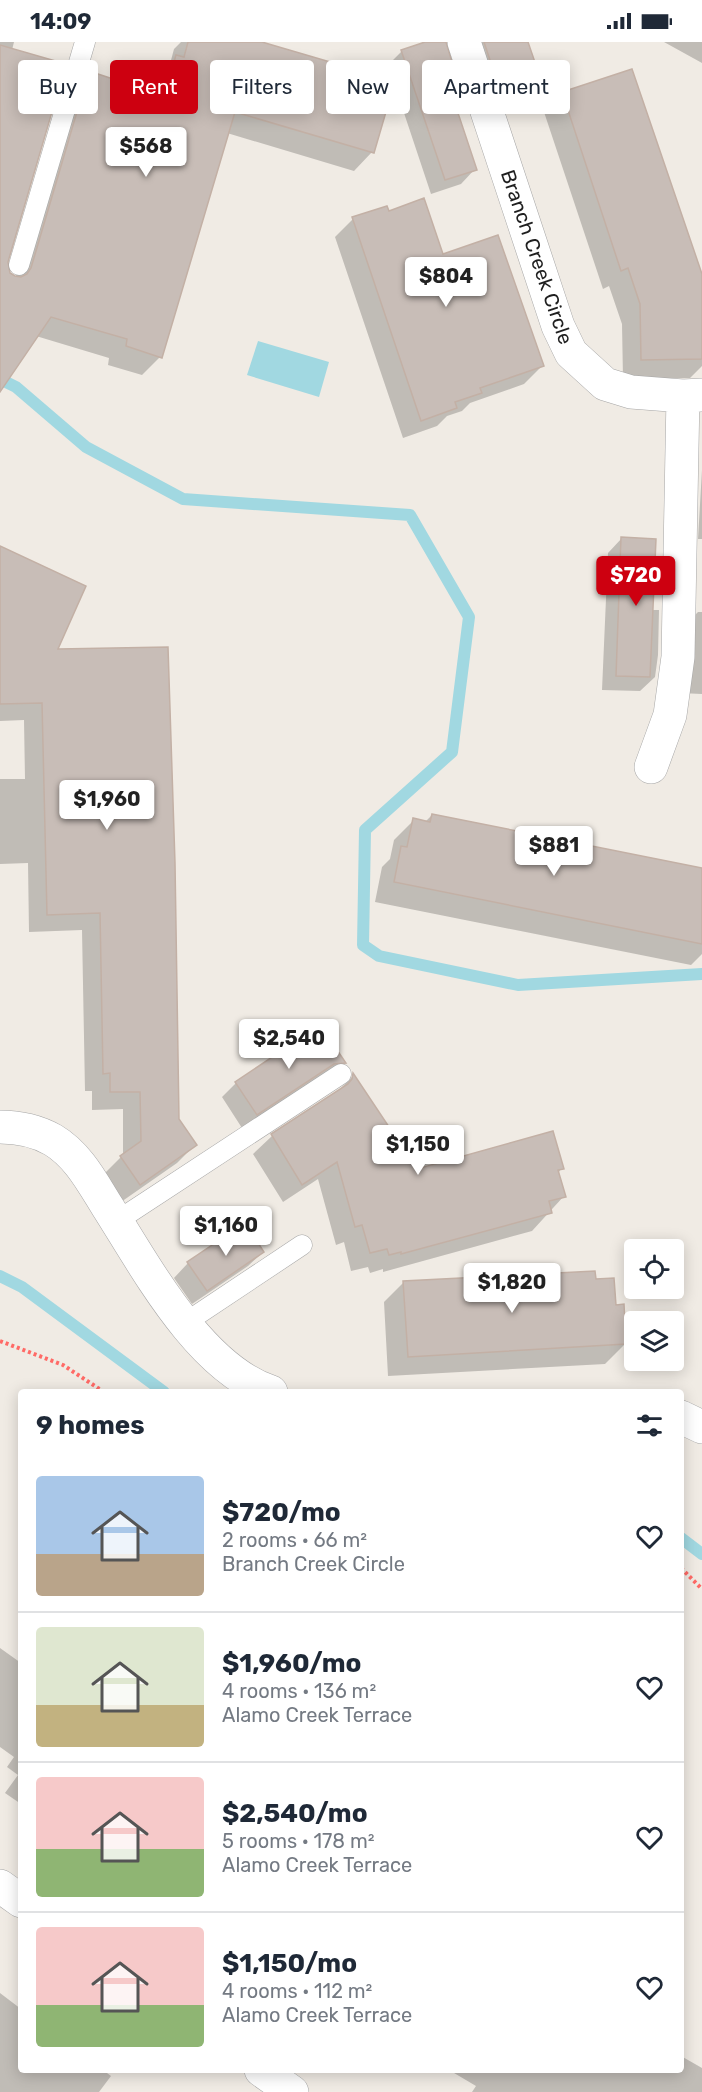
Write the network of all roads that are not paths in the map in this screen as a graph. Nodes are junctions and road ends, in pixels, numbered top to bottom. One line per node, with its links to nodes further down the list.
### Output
1 (85, 42): 3 (lane)
2 (464, 42): 4 (street, Branch Creek Circle)
3 (19, 265)
4 (692, 395): 5 (street, Branch Creek Circle)
5 (651, 767)
6 (341, 1074): 8 (lane)
7 (0, 1127): 8 (street)
8 (117, 1221): 10 (street)
9 (302, 1245): 10 (lane)
10 (185, 1323): 11 (street)
11 (262, 1389)
12 (684, 1418): 13 (street)
13 (702, 1427)
14 (0, 1886): 15 (street)
15 (18, 1899)
16 (265, 2073): 17 (street)
17 (292, 2092)

